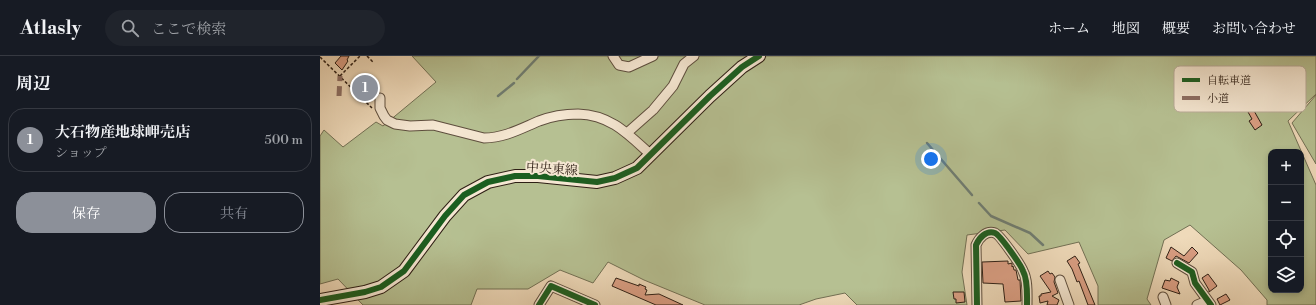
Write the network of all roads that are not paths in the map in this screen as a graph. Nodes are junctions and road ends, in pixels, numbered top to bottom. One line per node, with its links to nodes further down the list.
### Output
1 (613, 56): 2 (street)
2 (653, 56)
3 (694, 56): 6 (street)
4 (759, 56): 7 (street, 中央東線)
5 (380, 98): 6 (street)
6 (627, 133): 7 (street)
7 (651, 155): 10 (street, 中央東線)
8 (1177, 263): 12 (street)
9 (1060, 280): 17 (street)
10 (320, 300)
11 (584, 303): 13 (street); 14 (street)
12 (1209, 303): 18 (street)
13 (539, 305)
14 (595, 305)
15 (977, 305): 16 (street)
16 (1027, 305)
17 (1069, 305)
18 (1197, 305)

